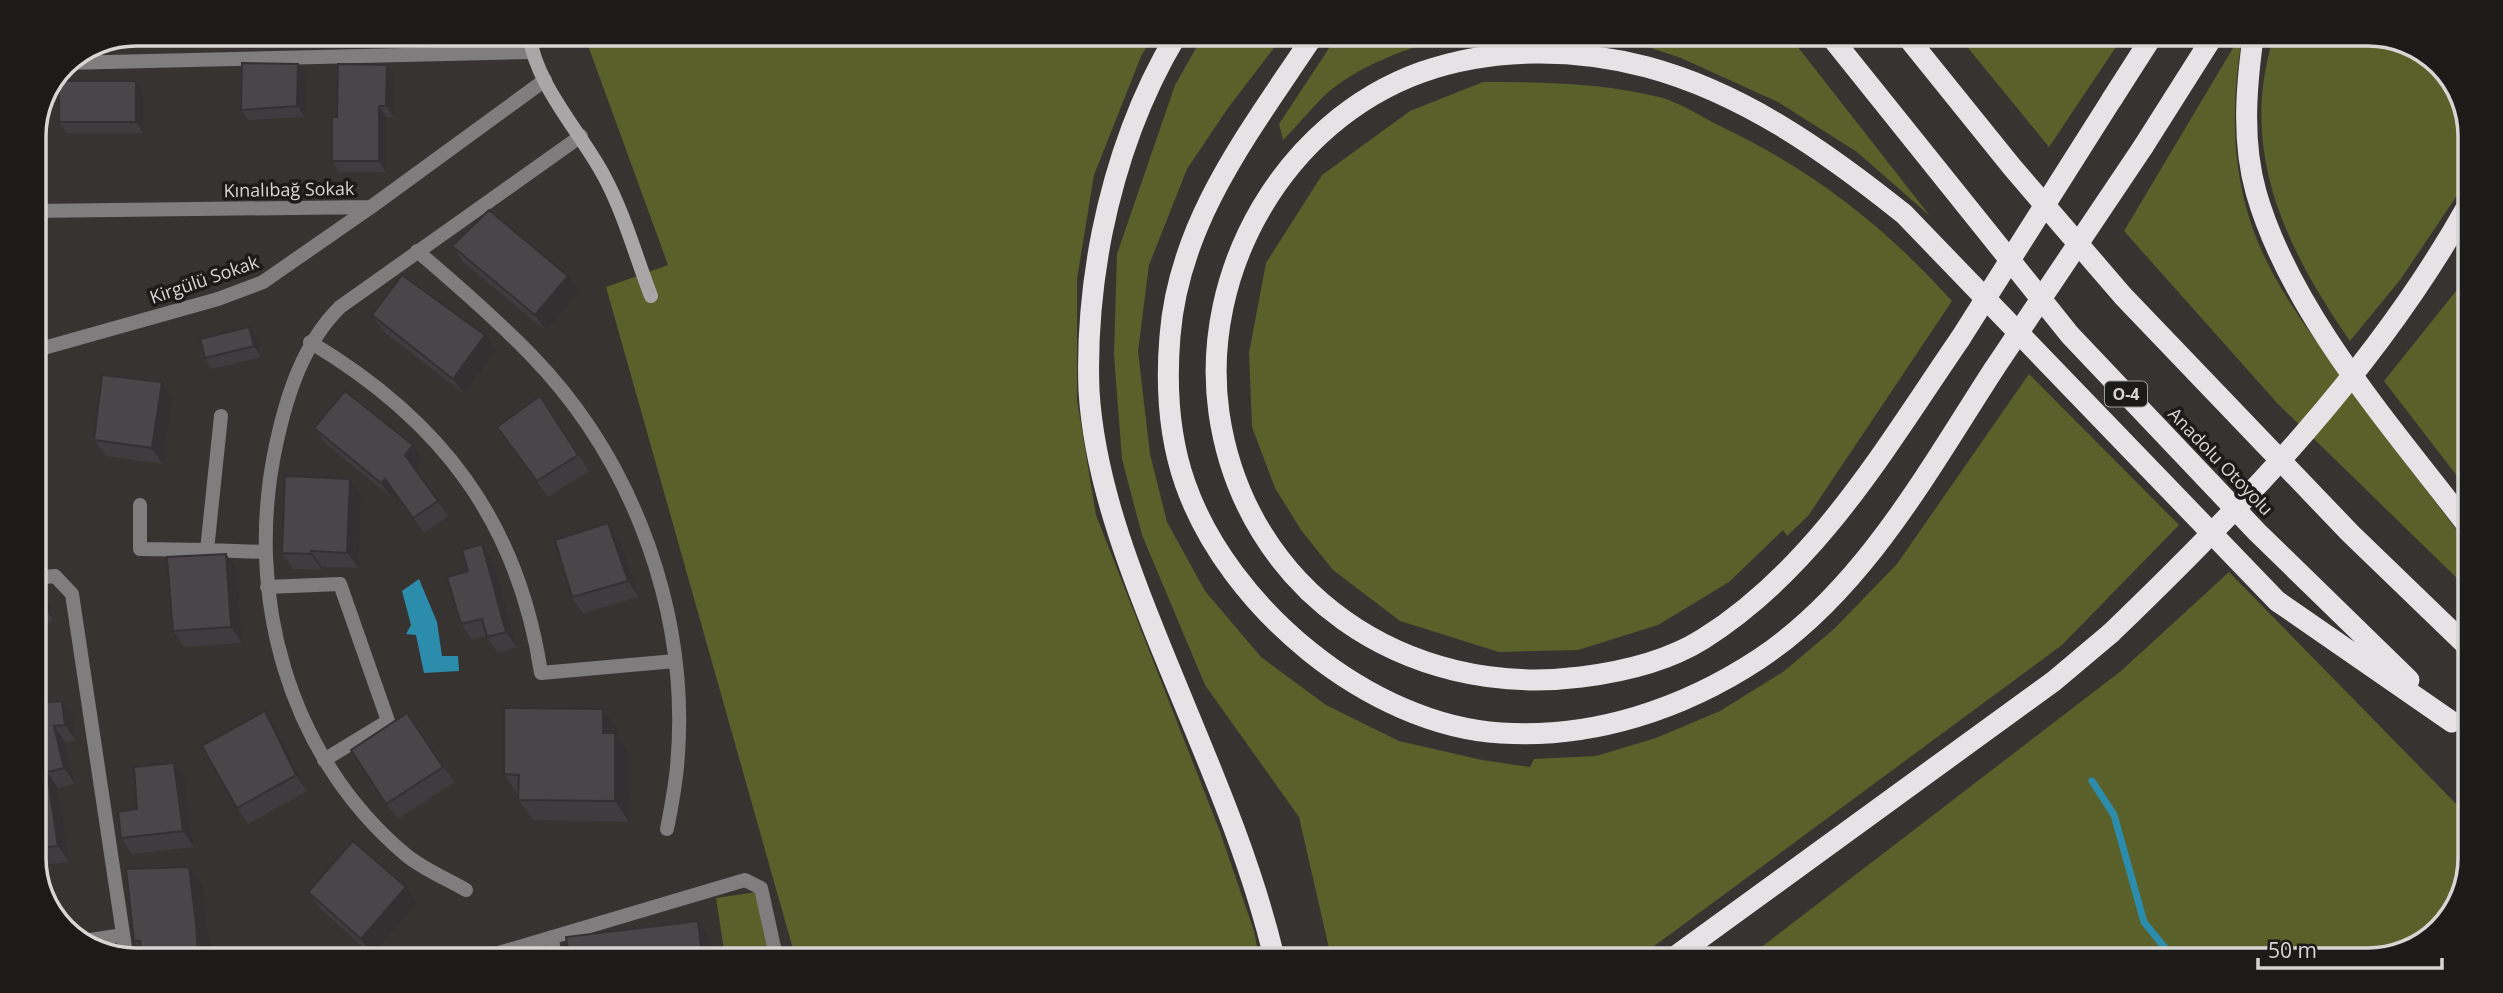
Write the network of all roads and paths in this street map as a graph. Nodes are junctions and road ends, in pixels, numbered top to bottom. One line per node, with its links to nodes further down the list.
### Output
1 (530, 46): 9 (street)
2 (1171, 46): 45 (highway)
3 (1306, 46): 7 (highway, bridge)
4 (1838, 46): 33 (highway, Anadolu Otoyolu / O-4)
5 (1914, 46): 31 (highway)
6 (2146, 46): 18 (highway, bridge)
7 (2207, 46)
8 (2252, 46): 26 (highway)
9 (531, 52): 10 (street); 11 (street)
10 (84, 63)
11 (545, 80): 12 (street); 13 (street, Kınalıbağ Sokak)
12 (581, 136): 16 (street); 17 (street)
13 (371, 207): 14 (street, Kınalıbağ Sokak); 23 (street, Kirgülü Sokak)
14 (46, 211)
15 (2457, 224): 46 (highway, bridge)
16 (417, 251): 22 (street); 32 (street)
17 (651, 296)
18 (1986, 298)
19 (1986, 298): 20 (highway, bridge)
20 (1986, 298)
21 (1986, 298): 34 (highway, bridge)
22 (310, 342): 28 (street); 32 (street)
23 (46, 347)
24 (221, 416): 27 (street)
25 (140, 505): 27 (street)
26 (2458, 513)
27 (207, 550): 28 (street)
28 (266, 552): 30 (street)
29 (46, 577): 38 (street)
30 (267, 587): 35 (street); 35 (street)
31 (2458, 637)
32 (675, 661): 36 (street)
33 (2458, 726)
34 (2458, 726)
35 (324, 760): 37 (street)
36 (667, 829)
37 (466, 890)
38 (123, 935): 40 (street); 41 (street)
39 (552, 937): 42 (street); 43 (street); 44 (street)
40 (98, 939)
41 (125, 947)
42 (515, 948)
43 (553, 948)
44 (774, 948)
45 (1271, 948)
46 (1688, 948)

